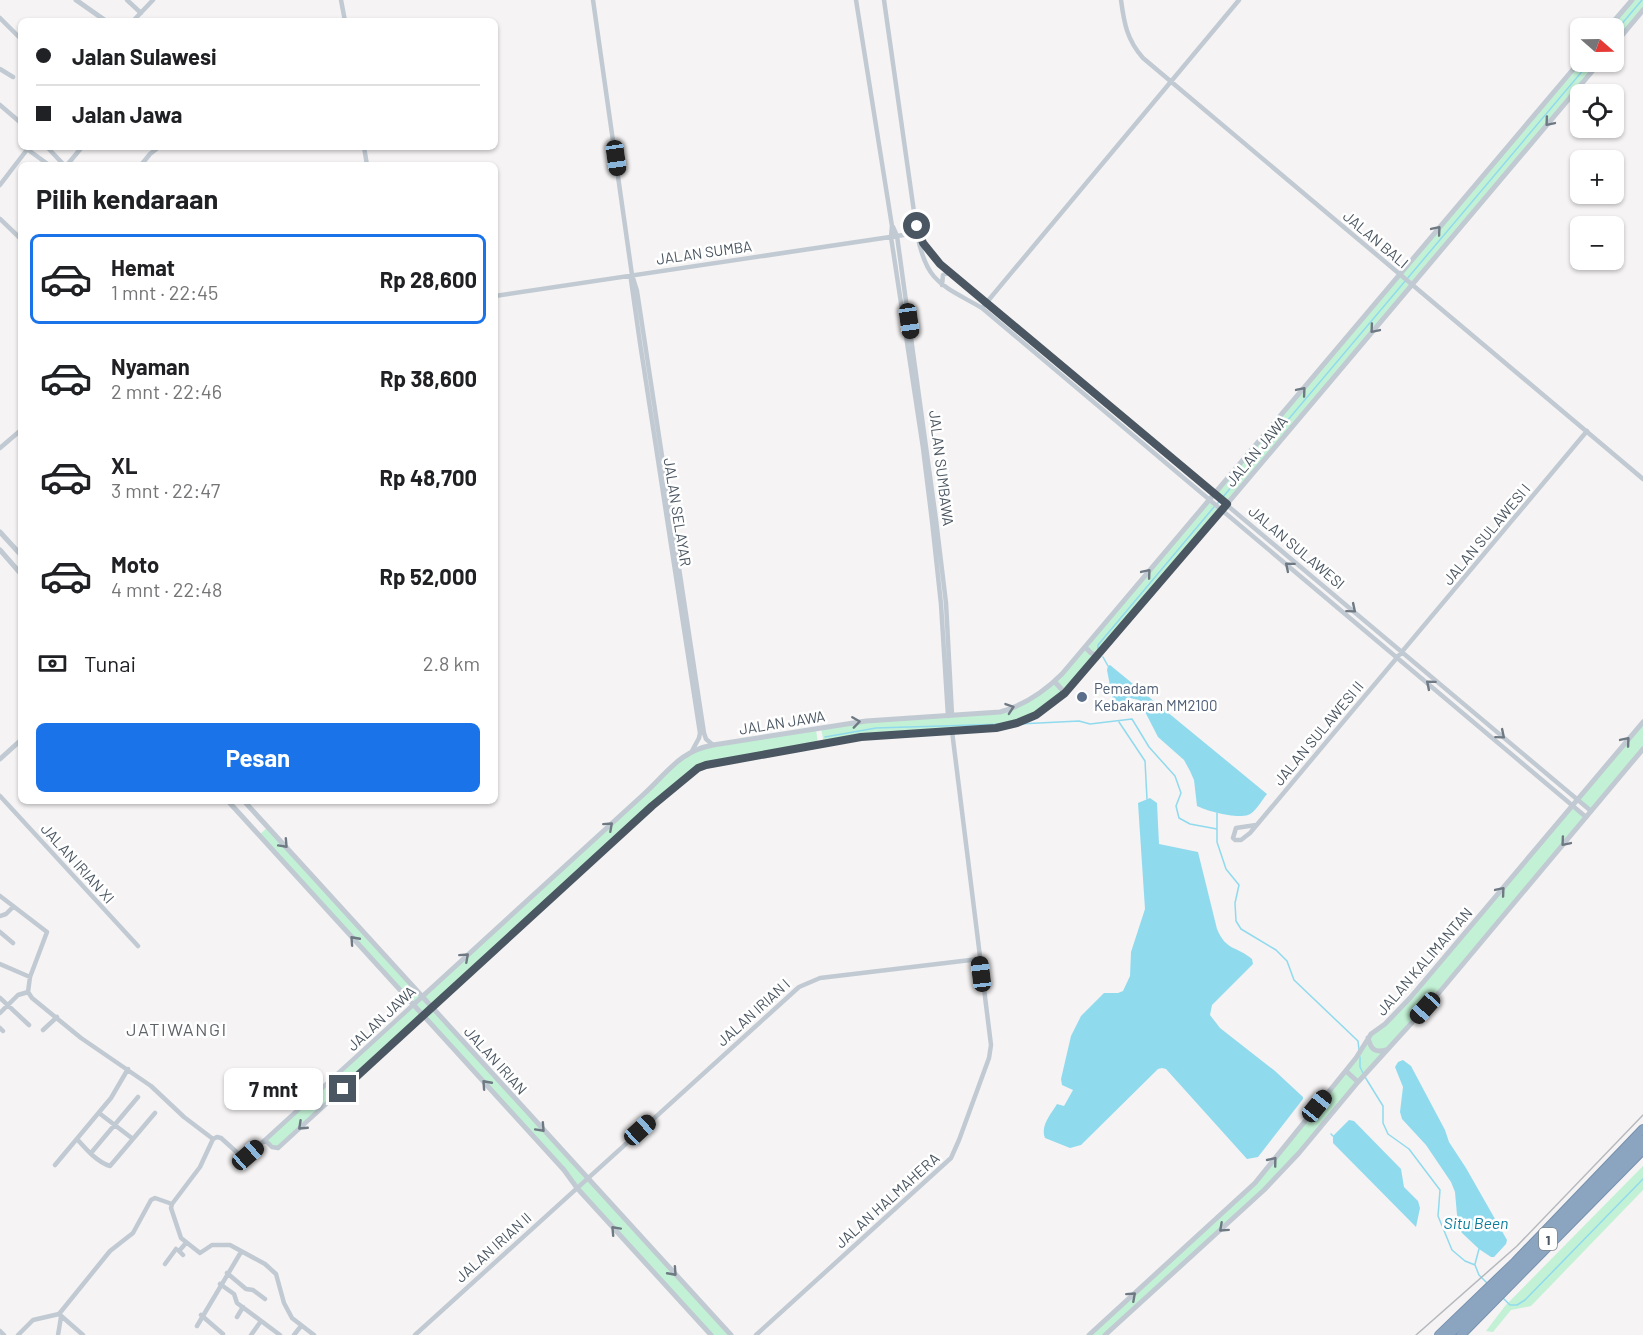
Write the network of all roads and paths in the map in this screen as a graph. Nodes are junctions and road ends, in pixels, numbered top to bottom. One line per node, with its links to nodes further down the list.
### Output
1 (76, 0): 14 (street)
2 (127, 0): 12 (street)
3 (153, 0): 12 (street)
4 (341, 0): 16 (street)
5 (593, 0): 44 (street, JALAN SELAYAR)
6 (856, 0): 42 (street, JALAN SUMBAWA)
7 (884, 0): 39 (street)
8 (1121, 0): 25 (street, JALAN BALI)
9 (1239, 0): 25 (street)
10 (1632, 0): 17 (street)
11 (1643, 10): 18 (street)
12 (141, 13): 15 (street)
13 (0, 18): 19 (street)
14 (102, 18)
15 (136, 18)
16 (344, 18)
17 (1617, 18)
18 (1624, 33)
19 (18, 36)
20 (2, 70): 23 (street); 24 (street)
21 (1571, 72): 45 (street, JALAN JAWA, one-way to 21)
22 (1591, 72): 46 (street, JALAN JAWA, one-way to 46)
23 (0, 77)
24 (13, 77)
25 (1170, 81): 45 (street, JALAN BALI); 49 (street)
26 (0, 105): 27 (street)
27 (18, 120)
28 (26, 150): 37 (street)
29 (30, 150): 33 (street)
30 (50, 150): 34 (street)
31 (79, 150): 35 (street)
32 (155, 150): 36 (street)
33 (45, 162)
34 (62, 162)
35 (68, 162)
36 (143, 162)
37 (0, 185)
38 (0, 219): 41 (street)
39 (917, 226): 40 (street, JALAN SULAWESI); 43 (street, JALAN SULAWESI)
40 (917, 233): 42 (street, JALAN SUMBA); 47 (street, JALAN SULAWESI)
41 (18, 235)
42 (894, 236): 44 (street, JALAN SUMBA); 69 (street, JALAN SUMBAWA)
43 (951, 272): 47 (street); 49 (street, JALAN SULAWESI)
44 (632, 275): 48 (street, JALAN SUMBA); 70 (street, JALAN SELAYAR)
45 (1401, 276): 46 (street, JALAN BALI); 55 (street, JALAN JAWA, one-way to 45)
46 (1411, 283): 51 (street, JALAN BALI); 57 (street, JALAN JAWA, one-way to 57)
47 (942, 285): 50 (street, JALAN SULAWESI)
48 (498, 296)
49 (987, 302): 50 (street); 55 (street, JALAN SULAWESI)
50 (982, 308): 56 (street, JALAN SULAWESI)
51 (1587, 431): 54 (street, JALAN BALI); 64 (street, JALAN SULAWESI I)
52 (18, 433): 53 (street)
53 (0, 448)
54 (1643, 478)
55 (1216, 494): 56 (street, JALAN JAWA); 57 (street, JALAN SULAWESI)
56 (1211, 501): 58 (street, JALAN SULAWESI); 63 (street, JALAN JAWA, one-way to 56)
57 (1226, 503): 58 (street, JALAN JAWA); 64 (street, JALAN SULAWESI, one-way to 64)
58 (1221, 509): 65 (street, JALAN JAWA); 66 (street, JALAN SULAWESI, one-way to 58)
59 (0, 532): 61 (street)
60 (0, 550): 62 (street)
61 (18, 552)
62 (18, 571)
63 (1085, 646): 65 (street); 67 (street, JALAN JAWA)
64 (1403, 652): 66 (street, JALAN SULAWESI I); 79 (street, JALAN SULAWESI, one-way to 79)
65 (1099, 656): 68 (street, JALAN JAWA)
66 (1398, 657): 82 (street, JALAN SULAWESI, one-way to 66); 85 (street, JALAN SULAWESI II)
67 (1054, 682): 68 (street); 69 (street, JALAN JAWA, one-way to 67)
68 (1065, 693): 72 (street, JALAN JAWA)
69 (950, 716): 74 (street, JALAN JAWA, one-way to 69)
70 (699, 718): 74 (street, JALAN SELAYAR); 76 (street, JALAN SELAYAR)
71 (1643, 722): 79 (street, JALAN KALIMANTAN, one-way to 71)
72 (952, 731): 91 (street, JALAN JAWA); 96 (street, JALAN HALMAHERA)
73 (18, 743): 77 (street)
74 (713, 745): 76 (street, JALAN JAWA)
75 (1643, 749): 83 (street, JALAN KALIMANTAN)
76 (692, 751): 89 (street, JALAN JAWA, one-way to 76)
77 (0, 759)
78 (0, 796): 95 (street, JALAN IRIAN XI)
79 (1578, 799): 82 (street, JALAN KALIMANTAN); 83 (street, JALAN SULAWESI)
80 (231, 804): 87 (street, JALAN IRIAN)
81 (247, 804): 86 (street, JALAN IRIAN)
82 (1573, 805): 84 (street, JALAN SULAWESI); 110 (street, JALAN KALIMANTAN, one-way to 82)
83 (1591, 811): 84 (street, JALAN KALIMANTAN)
84 (1586, 817): 111 (street, JALAN KALIMANTAN, one-way to 111)
85 (1256, 825): 85 (street, JALAN SULAWESI II)
86 (268, 827): 87 (street); 100 (street, JALAN IRIAN, one-way to 100)
87 (259, 835): 103 (street, JALAN IRIAN, one-way to 87)
88 (0, 896): 90 (street)
89 (531, 898): 91 (street); 100 (street, JALAN JAWA, one-way to 89)
90 (13, 907): 92 (street); 98 (street)
91 (539, 909): 104 (street, JALAN JAWA)
92 (0, 916)
93 (0, 932): 94 (street)
94 (13, 943)
95 (138, 946)
96 (979, 959): 131 (street, JALAN IRIAN I); 164 (street, JALAN HALMAHERA)
97 (0, 964): 98 (street)
98 (30, 977): 99 (street)
99 (28, 992): 102 (street); 107 (street)
100 (422, 996): 103 (street, JALAN JAWA); 104 (street, JALAN IRIAN)
101 (0, 998): 102 (street)
102 (4, 1004): 105 (street); 108 (street)
103 (413, 1005): 106 (street, JALAN IRIAN); 123 (street, JALAN JAWA)
104 (432, 1007): 106 (street, JALAN JAWA); 131 (street, JALAN IRIAN, one-way to 131)
105 (0, 1012)
106 (423, 1015): 123 (street, JALAN JAWA, one-way to 123); 132 (street, JALAN IRIAN, one-way to 106)
107 (57, 1017): 109 (street); 112 (street)
108 (29, 1025)
109 (43, 1030)
110 (1366, 1041): 111 (street); 113 (street, JALAN KALIMANTAN)
111 (1387, 1049): 114 (street, JALAN KALIMANTAN)
112 (128, 1069): 116 (street); 122 (street)
113 (1346, 1071): 114 (street); 125 (street, JALAN KALIMANTAN)
114 (1361, 1080): 129 (street, JALAN KALIMANTAN)
115 (138, 1097): 118 (street)
116 (99, 1113): 118 (street); 120 (street)
117 (155, 1113): 121 (street)
118 (115, 1124): 121 (street); 128 (street)
119 (1643, 1129): 167 (highway, 1)
120 (77, 1139): 128 (street); 130 (street)
121 (133, 1139): 128 (street)
122 (213, 1139): 123 (street); 133 (street)
123 (265, 1140)
124 (1643, 1140): 168 (highway, 1)
125 (1288, 1141): 129 (street); 144 (street, JALAN KALIMANTAN, one-way to 125)
126 (1643, 1145): 169 (highway, 1)
127 (1643, 1150): 170 (highway, 1)
128 (91, 1153)
129 (1299, 1153): 149 (street, JALAN KALIMANTAN, one-way to 149)
130 (55, 1165)
131 (587, 1178): 132 (street, JALAN IRIAN II); 163 (street, JALAN IRIAN, one-way to 163)
132 (577, 1188): 161 (street, JALAN IRIAN II); 162 (street, JALAN IRIAN, one-way to 132)
133 (172, 1204): 134 (street); 141 (street)
134 (186, 1243): 135 (street); 136 (street)
135 (241, 1252): 137 (street); 147 (street)
136 (165, 1264)
137 (227, 1273): 138 (street); 139 (street)
138 (220, 1284): 140 (street); 142 (street)
139 (265, 1299)
140 (243, 1307): 143 (street); 145 (street)
141 (60, 1315): 153 (street); 154 (street); 155 (street)
142 (201, 1315): 146 (street); 151 (street)
143 (237, 1317)
144 (1106, 1319): 149 (street); 165 (street, JALAN KALIMANTAN)
145 (261, 1321): 148 (street); 156 (street)
146 (197, 1326)
147 (301, 1326): 159 (street); 160 (street)
148 (270, 1328): 157 (street); 158 (street)
149 (1112, 1328): 166 (street, JALAN KALIMANTAN)
150 (0, 1331): 152 (street)
151 (223, 1334)
152 (4, 1335)
153 (18, 1335)
154 (58, 1335)
155 (83, 1335)
156 (251, 1335)
157 (266, 1335)
158 (280, 1335)
159 (294, 1335)
160 (314, 1335)
161 (416, 1335)
162 (711, 1335)
163 (731, 1335)
164 (756, 1335)
165 (1089, 1335)
166 (1105, 1335)
167 (1439, 1335)
168 (1449, 1335)
169 (1455, 1335)
170 (1461, 1335)

